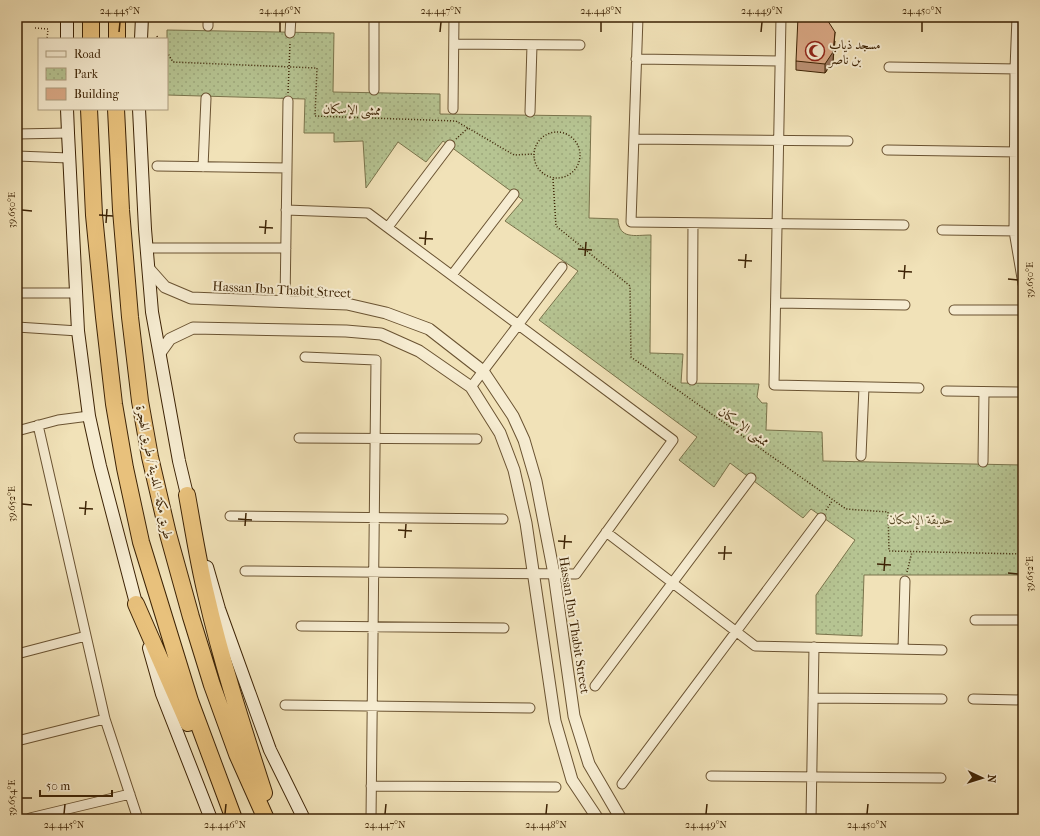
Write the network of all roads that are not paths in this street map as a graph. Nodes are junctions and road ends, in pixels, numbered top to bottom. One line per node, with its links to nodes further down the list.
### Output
1 (67, 17): 12 (main road)
2 (91, 17): 13 (highway)
3 (117, 17): 14 (highway)
4 (142, 17): 15 (main road)
5 (291, 17): 11 (street)
6 (374, 17): 23 (street)
7 (454, 17): 16 (street)
8 (638, 17): 19 (street)
9 (781, 17): 20 (street)
10 (1017, 17): 22 (street)
11 (290, 33)
12 (67, 38)
13 (90, 38)
14 (117, 38)
15 (141, 38)
16 (454, 44): 17 (street); 26 (street)
17 (532, 44): 18 (street); 31 (street)
18 (580, 45)
19 (636, 59): 20 (street); 34 (street)
20 (780, 61): 35 (street)
21 (889, 67): 22 (street)
22 (1019, 69): 39 (street)
23 (374, 90)
24 (206, 98): 43 (street)
25 (288, 101): 44 (street)
26 (453, 108)
27 (67, 110): 32 (main road)
28 (89, 110): 129 (highway, طريق مكة - المدينة / طريق الهجرة)
29 (116, 110): 134 (highway, طريق مكة - المدينة / طريق الهجرة)
30 (139, 110): 53 (main road)
31 (530, 112)
32 (68, 132): 33 (street); 41 (main road)
33 (17, 134)
34 (634, 139): 35 (street); 47 (street)
35 (779, 140): 36 (street); 48 (street)
36 (848, 140)
37 (450, 145): 50 (street)
38 (887, 150): 39 (street)
39 (1019, 152): 52 (street)
40 (17, 156): 41 (street)
41 (69, 158): 60 (main road)
42 (158, 166): 43 (street)
43 (203, 167): 44 (street)
44 (287, 168): 46 (street)
45 (514, 194): 57 (street)
46 (286, 210): 50 (street); 54 (street)
47 (693, 223): 48 (street); 72 (street)
48 (777, 224): 49 (street); 62 (street)
49 (904, 225)
50 (388, 228): 57 (street)
51 (942, 230): 52 (street)
52 (1018, 231): 58 (street)
53 (146, 248): 54 (street); 56 (main road)
54 (286, 248): 61 (street)
55 (562, 267): 66 (street)
56 (149, 269): 61 (street, Hassan Ibn Thabit Street); 69 (main road)
57 (452, 275): 66 (street)
58 (1023, 284)
59 (17, 293): 60 (street)
60 (76, 293): 68 (main road)
61 (285, 302): 71 (street, Hassan Ibn Thabit Street)
62 (776, 303): 63 (street); 74 (street)
63 (905, 305)
64 (954, 310): 65 (street)
65 (1023, 310)
66 (518, 324): 71 (street); 93 (street)
67 (17, 327): 68 (street)
68 (78, 331): 79 (main road)
69 (160, 353): 73 (street); 88 (main road)
70 (305, 357): 83 (street)
71 (484, 371): 73 (street); 97 (street, Hassan Ibn Thabit Street)
72 (692, 380)
73 (471, 387): 96 (street)
74 (864, 387): 75 (street); 85 (street)
75 (919, 388)
76 (946, 391): 77 (street)
77 (984, 392): 78 (street); 86 (street)
78 (1023, 392)
79 (89, 416): 80 (street); 100 (main road)
80 (38, 424): 81 (street); 107 (street)
81 (17, 431)
82 (299, 438): 83 (street)
83 (375, 438): 84 (street); 90 (street)
84 (477, 439)
85 (862, 456)
86 (983, 462)
87 (751, 478): 99 (street)
88 (187, 495): 135 (highway); 136 (main road)
89 (230, 516): 90 (street)
90 (374, 518): 92 (street); 95 (street)
91 (821, 518): 106 (street)
92 (503, 519)
93 (606, 532): 97 (street); 99 (street)
94 (245, 571): 95 (street)
95 (374, 572): 96 (street); 104 (street)
96 (533, 574): 97 (street); 138 (street)
97 (554, 574): 139 (street, Hassan Ibn Thabit Street)
98 (905, 581): 109 (street)
99 (673, 583): 106 (street); 112 (street)
100 (136, 604): 129 (highway); 132 (main road)
101 (975, 620): 102 (street)
102 (1023, 620)
103 (301, 626): 104 (street)
104 (373, 627): 105 (street); 118 (street)
105 (504, 628)
106 (736, 631): 108 (street); 125 (street)
107 (86, 636): 111 (street); 120 (street)
108 (814, 647): 109 (street); 113 (street)
109 (903, 649): 110 (street)
110 (942, 650)
111 (17, 654)
112 (595, 686)
113 (813, 698): 114 (street); 123 (street)
114 (942, 699)
115 (974, 699): 116 (street)
116 (1023, 700)
117 (285, 705): 118 (street)
118 (372, 706): 119 (street); 126 (street)
119 (530, 708)
120 (105, 719): 121 (street); 128 (street)
121 (17, 741)
122 (711, 776): 123 (street)
123 (812, 777): 124 (street); 140 (street)
124 (940, 778)
125 (622, 784)
126 (371, 786): 127 (street); 137 (street)
127 (556, 787)
128 (130, 794): 130 (street); 131 (street)
129 (227, 801): 133 (highway, طريق مكة - المدينة / طريق الهجرة)
130 (30, 819)
131 (138, 819)
132 (211, 819)
133 (234, 819)
134 (266, 819)
135 (272, 819)
136 (304, 819)
137 (371, 819)
138 (598, 819)
139 (621, 819)
140 (811, 819)

